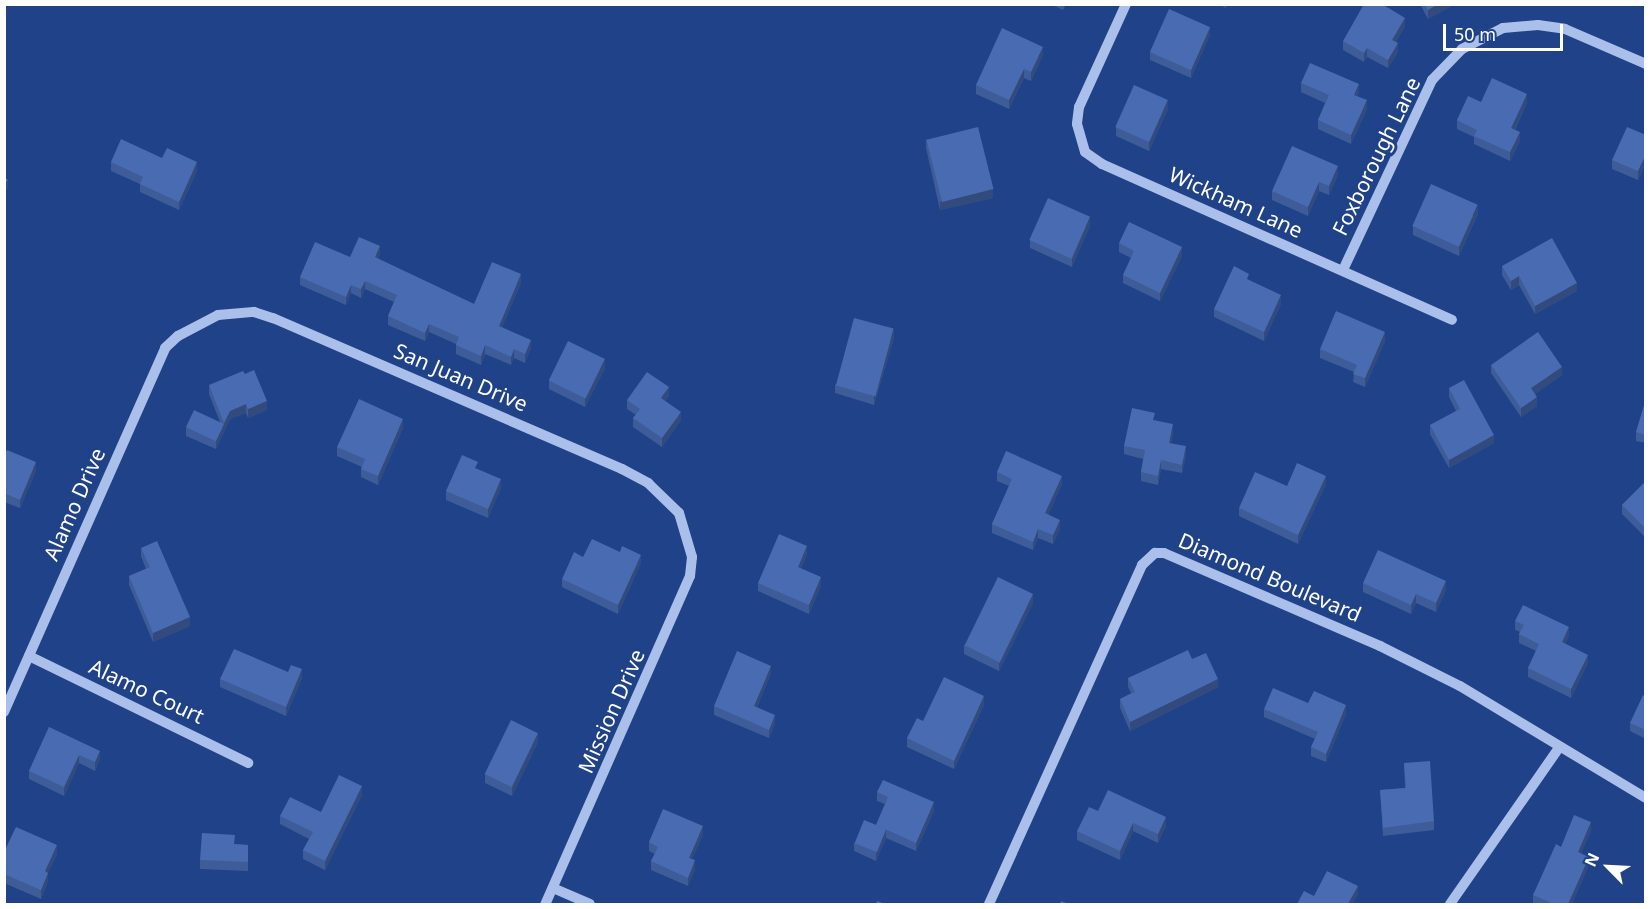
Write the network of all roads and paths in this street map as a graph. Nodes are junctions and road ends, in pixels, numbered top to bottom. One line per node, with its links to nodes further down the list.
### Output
1 (1126, 4): 3 (street, Wickham Lane)
2 (1646, 64): 3 (street, Foxborough Lane)
3 (1343, 270): 4 (street, Wickham Lane)
4 (1452, 320)
5 (196, 325): 6 (street, San Juan Drive); 7 (street, Alamo Drive)
6 (686, 530): 12 (street, Mission Drive)
7 (29, 656): 8 (street, Alamo Drive); 10 (street, Alamo Court)
8 (4, 712)
9 (1559, 748): 11 (street, Diamond Boulevard); 15 (street, Diamond Boulevard); 16 (street)
10 (248, 763)
11 (1646, 798)
12 (553, 888): 13 (street, Mission Drive); 14 (street)
13 (545, 904)
14 (590, 904)
15 (989, 904)
16 (1450, 904)

